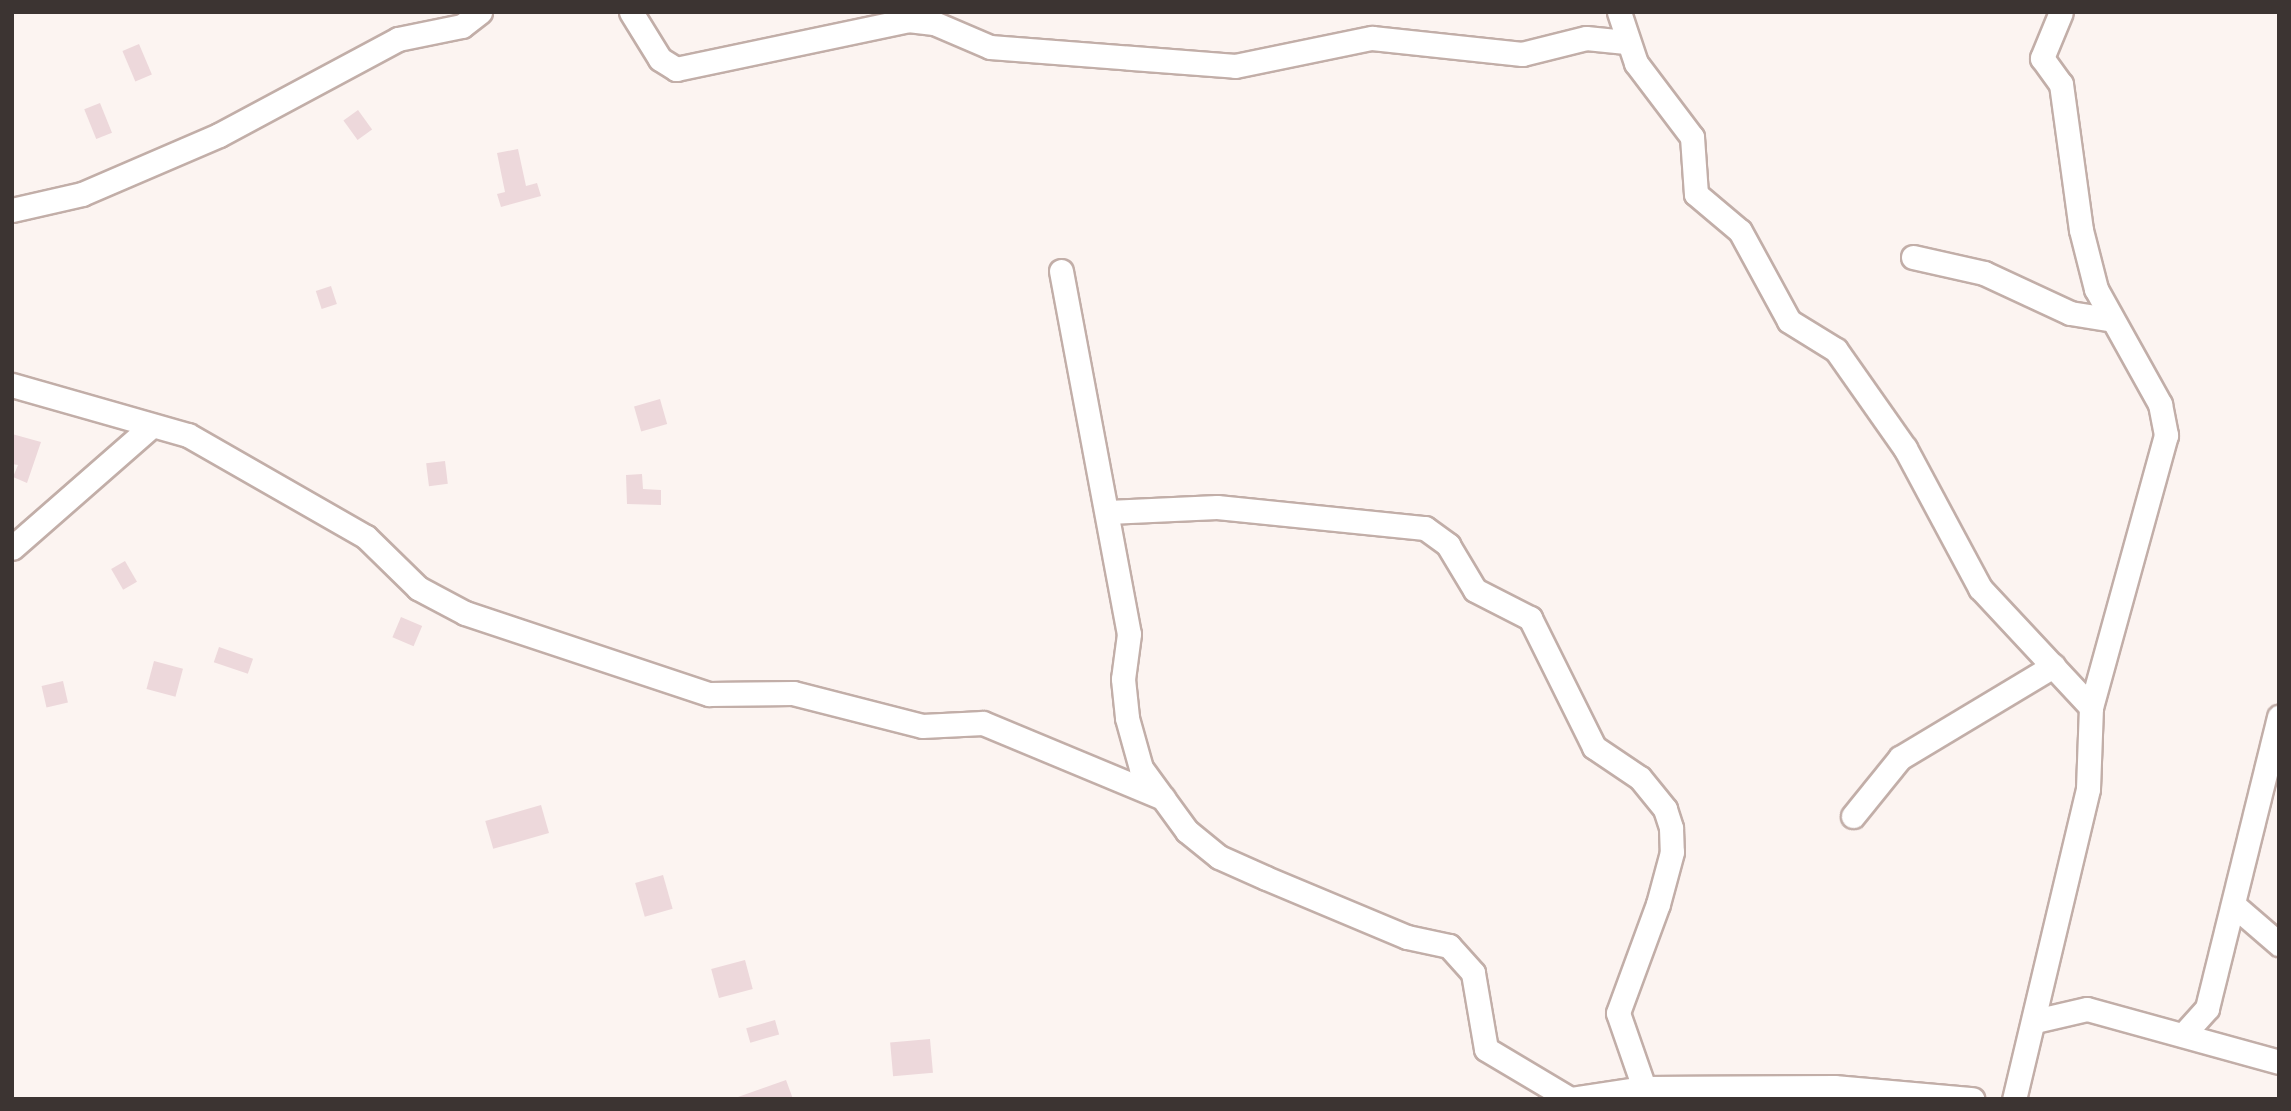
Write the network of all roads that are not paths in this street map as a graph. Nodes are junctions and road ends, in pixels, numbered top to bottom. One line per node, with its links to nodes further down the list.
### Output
1 (480, 12): 6 (street)
2 (631, 12): 5 (street)
3 (1619, 12): 5 (street)
4 (2061, 12): 9 (street)
5 (1626, 42): 14 (street)
6 (12, 209)
7 (1913, 257): 9 (street)
8 (1060, 271): 12 (street)
9 (2109, 318): 15 (street)
10 (12, 385): 11 (street)
11 (150, 427): 13 (street); 17 (street)
12 (1108, 512): 17 (street); 24 (street)
13 (12, 548)
14 (2053, 666): 15 (street); 18 (street)
15 (2091, 707): 21 (street)
16 (2279, 716): 19 (street)
17 (1166, 800): 24 (street)
18 (1853, 816)
19 (2236, 907): 20 (street); 22 (street)
20 (2279, 944)
21 (2035, 1021): 22 (street); 26 (street)
22 (2183, 1035): 23 (street)
23 (2279, 1062)
24 (1646, 1094): 25 (street)
25 (1972, 1099)
26 (2014, 1099)

